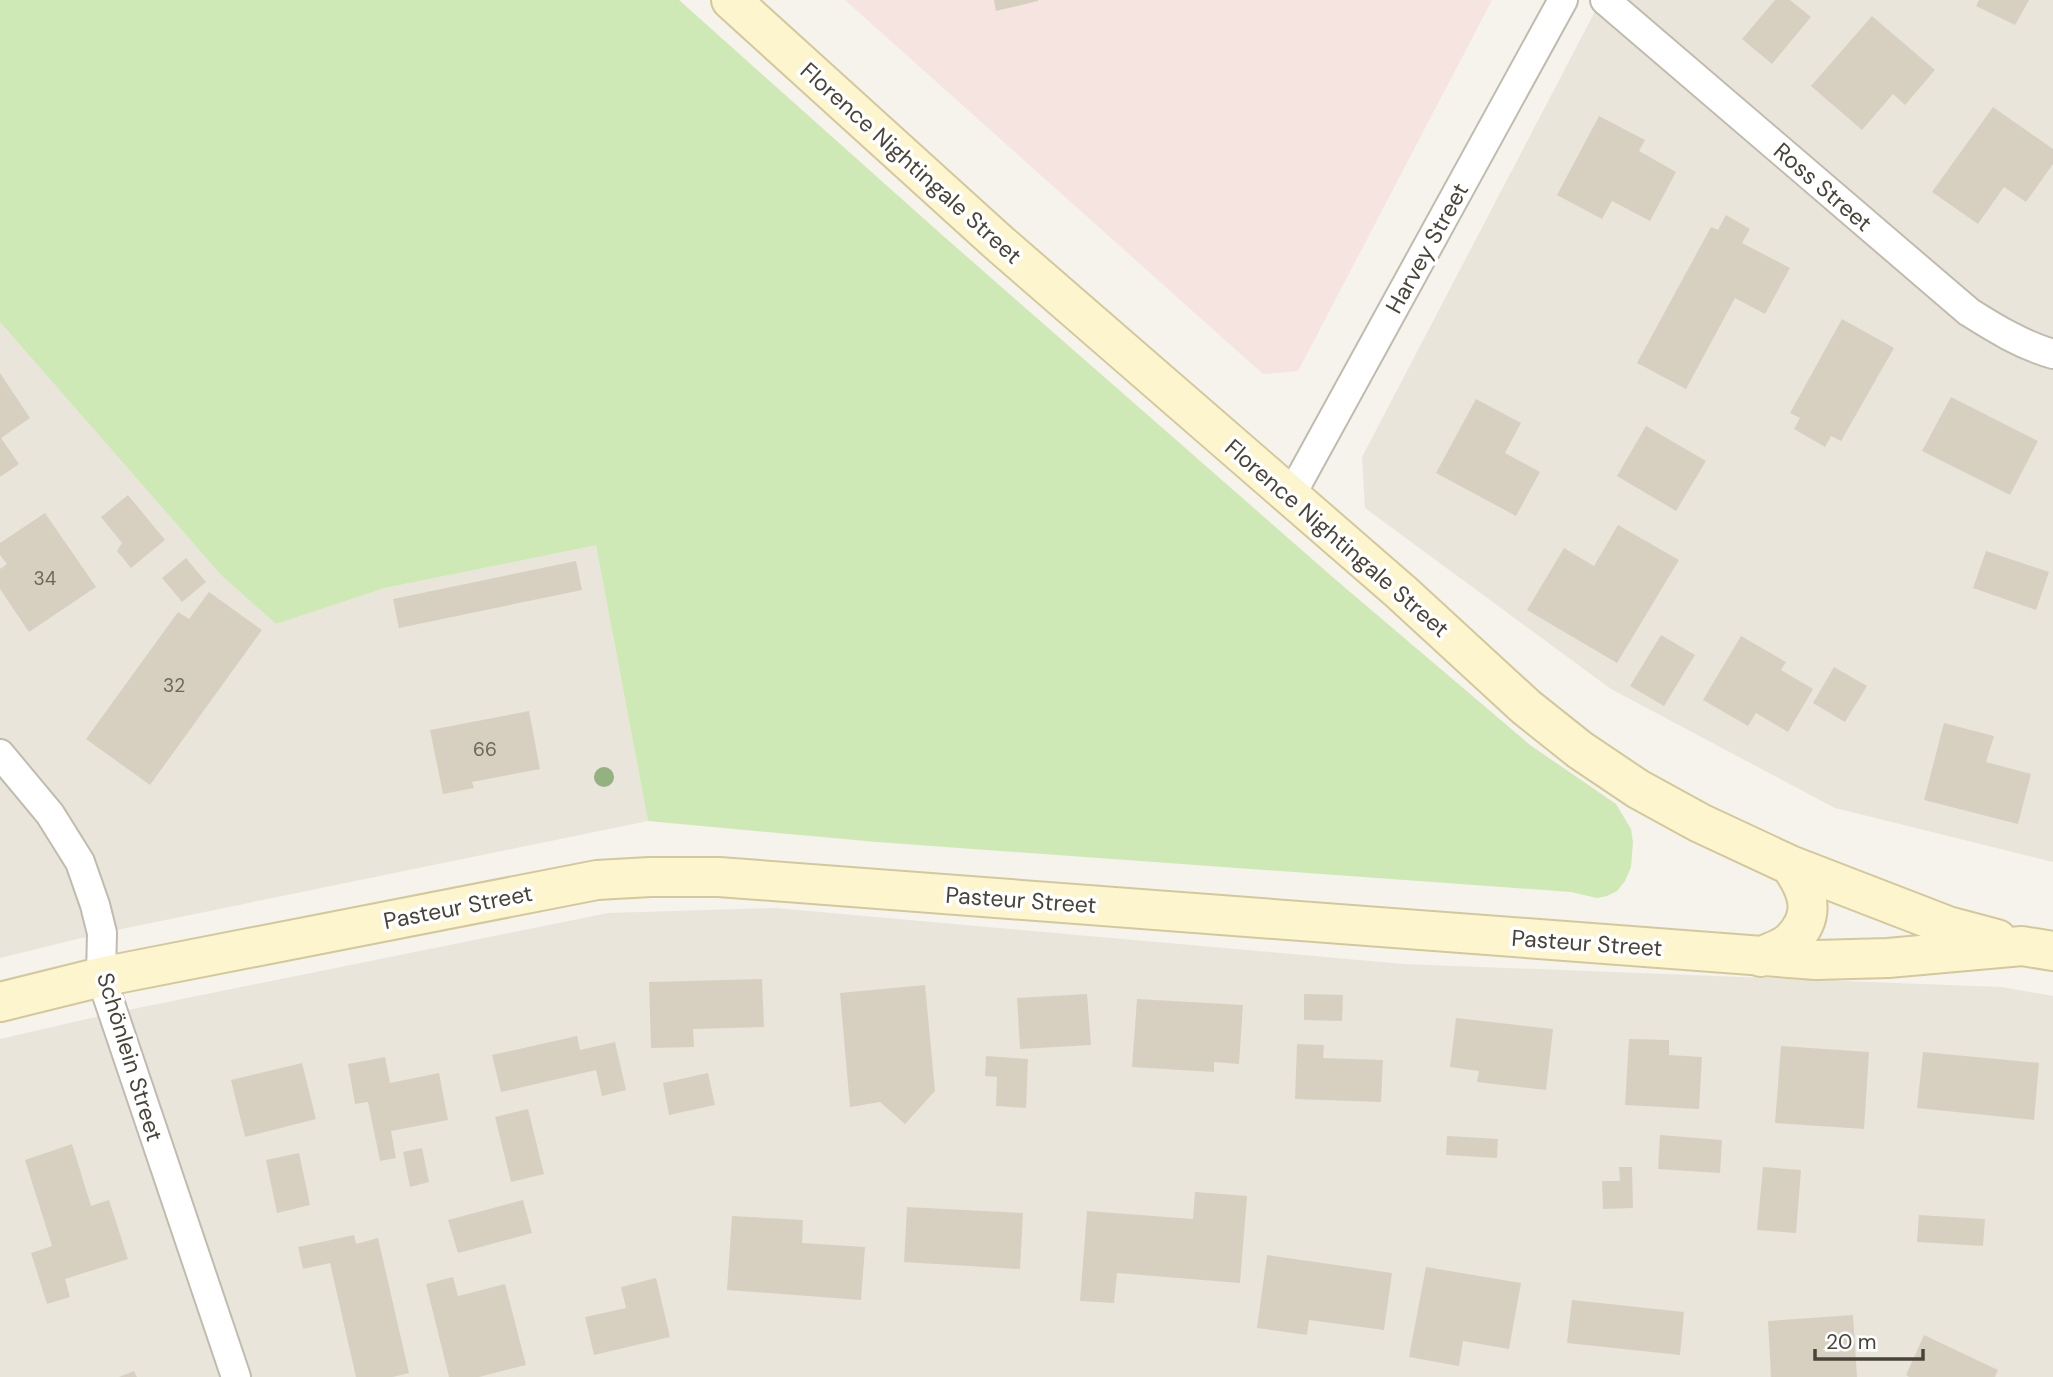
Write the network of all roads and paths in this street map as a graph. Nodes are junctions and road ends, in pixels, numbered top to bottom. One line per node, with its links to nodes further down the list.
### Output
1 (732, 0): 5 (main road, Florence Nightingale Street)
2 (1563, 0): 5 (street, Harvey Street)
3 (1605, 0): 4 (street, Ross Street)
4 (2053, 354)
5 (1290, 497): 7 (main road, Florence Nightingale Street)
6 (0, 754): 10 (street, Schönlein Street)
7 (1790, 865): 8 (main road, Florence Nightingale Street); 9 (main road)
8 (2038, 948): 9 (main road, Pasteur Street)
9 (1761, 957): 10 (main road, Pasteur Street)
10 (101, 977): 11 (main road, Pasteur Street); 12 (street, Schönlein Street)
11 (0, 1002)
12 (236, 1377)

